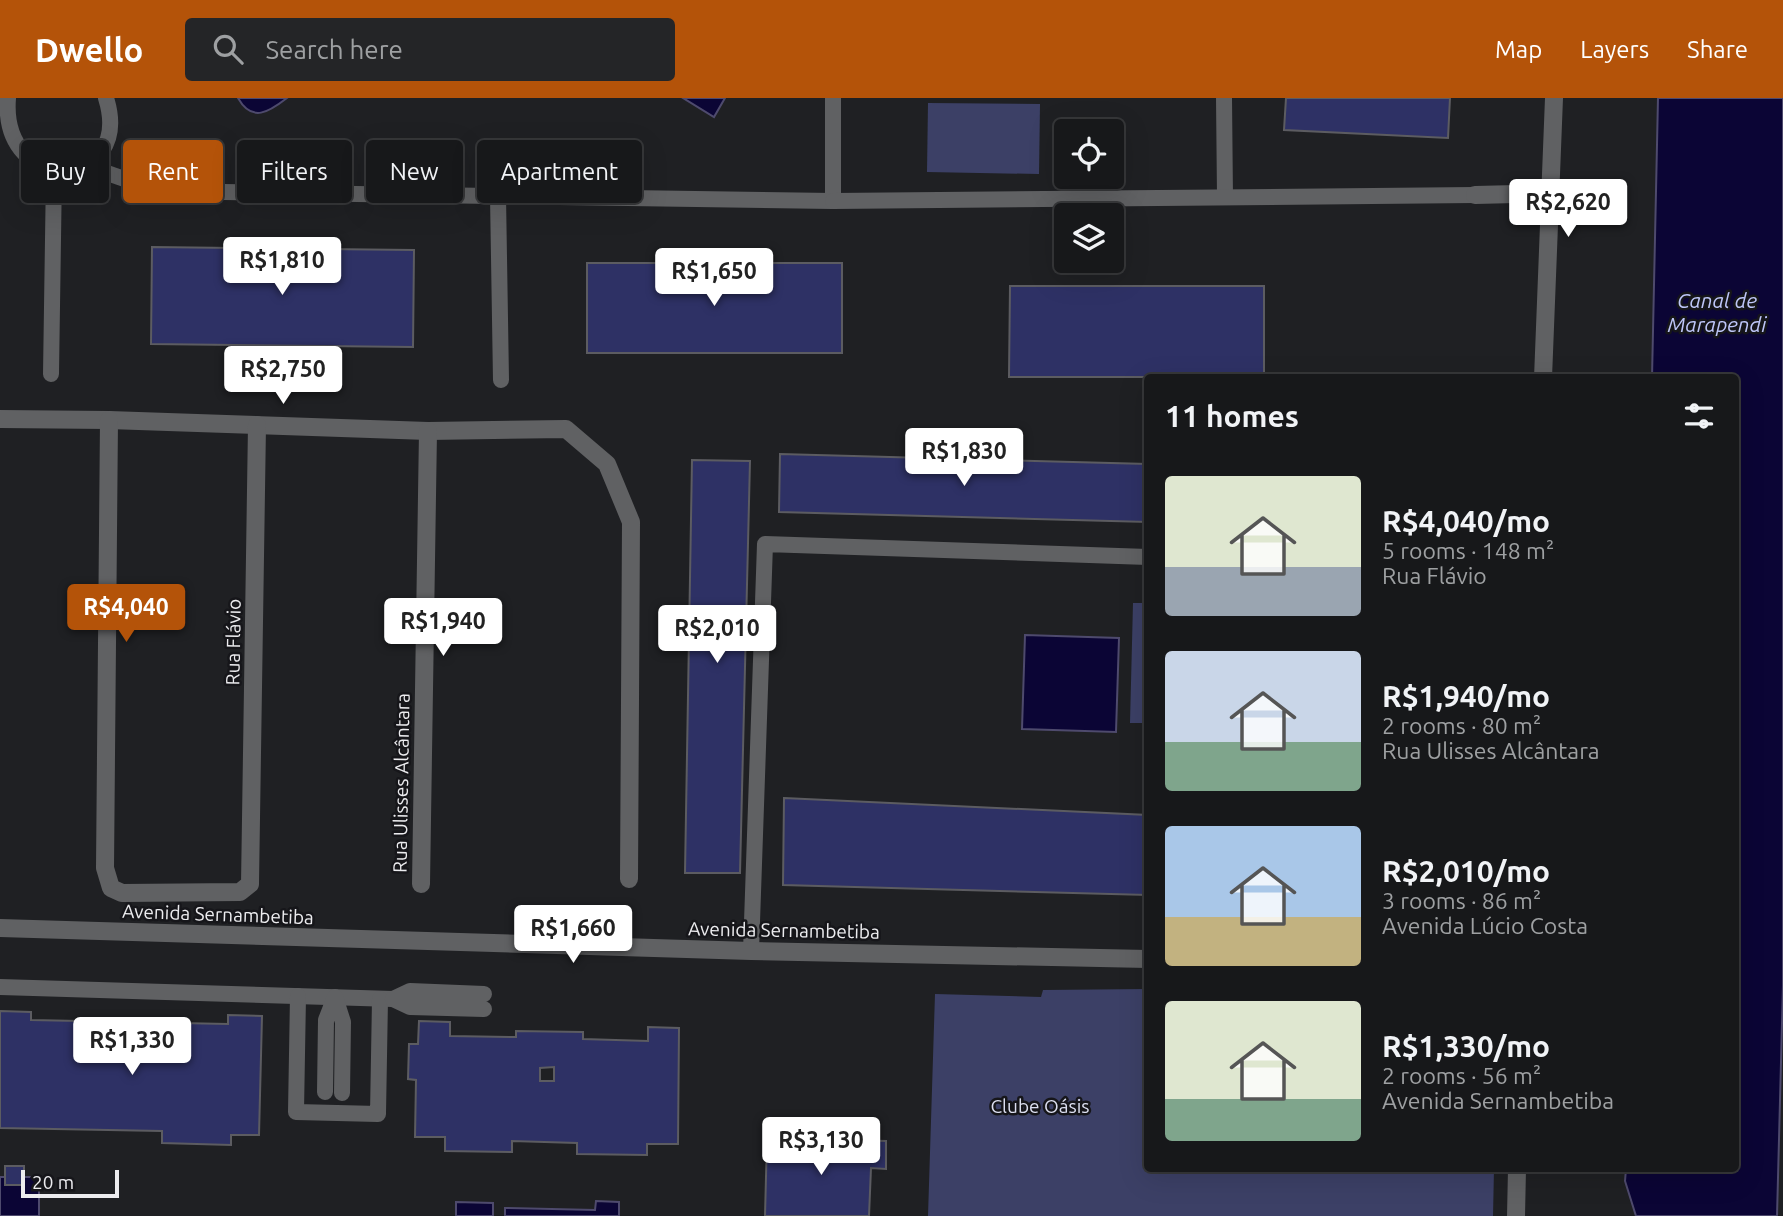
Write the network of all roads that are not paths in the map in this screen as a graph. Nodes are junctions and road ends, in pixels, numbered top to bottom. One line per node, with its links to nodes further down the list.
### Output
1 (9, 98): 7 (lane)
2 (106, 98): 6 (lane)
3 (834, 98): 14 (lane)
4 (1224, 98): 12 (lane)
5 (1554, 98): 9 (street)
6 (106, 140)
7 (7, 149)
8 (109, 174): 11 (lane)
9 (1551, 193): 10 (street); 18 (street)
10 (1475, 195): 12 (lane)
11 (477, 196)
12 (1225, 197): 14 (lane)
13 (642, 198): 14 (lane)
14 (833, 201)
15 (54, 203): 17 (lane)
16 (498, 203): 19 (lane)
17 (51, 374)
18 (1543, 374)
19 (501, 380)
20 (0, 419): 21 (street)
21 (109, 420): 22 (street); 22 (street, Rua Flávio)
22 (257, 425): 23 (street)
23 (428, 430): 25 (street); 26 (street, Rua Ulisses Alcântara)
24 (1144, 557): 28 (lane)
25 (629, 879)
26 (421, 884)
27 (0, 928): 28 (street, Avenida Sernambetiba)
28 (751, 951): 29 (street, Avenida Sernambetiba)
29 (1144, 959)
30 (0, 987): 31 (lane)
31 (298, 996): 32 (lane); 33 (lane)
32 (335, 997): 33 (lane); 35 (lane); 36 (lane)
33 (386, 999): 34 (lane)
34 (484, 1002)
35 (325, 1092)
36 (342, 1093)
37 (1517, 1172): 38 (street)
38 (1516, 1216)

